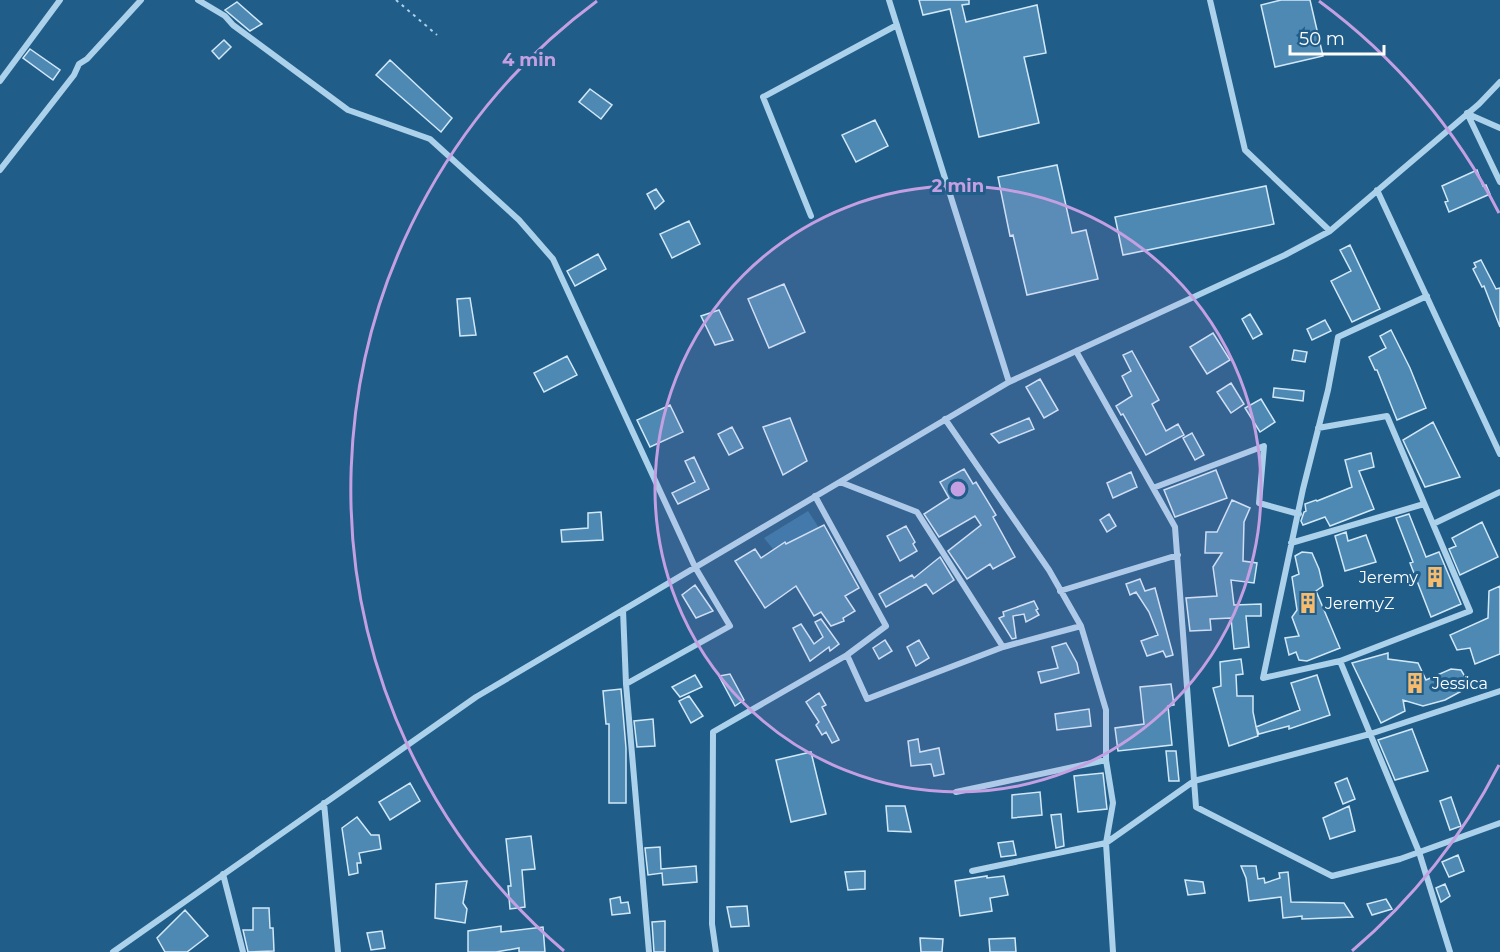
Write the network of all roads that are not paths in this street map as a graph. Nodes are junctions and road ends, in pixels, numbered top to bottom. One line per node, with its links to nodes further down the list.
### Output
1 (60, 0): 7 (street)
2 (141, 0): 11 (street)
3 (198, 0): 31 (street)
4 (889, 0): 6 (street)
5 (1210, 0): 15 (street)
6 (897, 25): 14 (street); 18 (street)
7 (0, 81)
8 (1500, 82): 9 (street)
9 (1467, 113): 10 (street); 12 (street); 13 (street)
10 (1500, 128)
11 (0, 170)
12 (1500, 183)
13 (1377, 190): 15 (street); 16 (street)
14 (811, 216)
15 (1330, 231): 17 (street)
16 (1426, 296): 20 (street); 21 (street)
17 (1076, 351): 18 (street); 23 (street)
18 (1009, 382): 19 (street)
19 (945, 419): 22 (street); 32 (street)
20 (1318, 428): 26 (street); 27 (street)
21 (1500, 454)
22 (840, 482): 25 (street); 35 (street)
23 (1153, 488): 27 (street); 30 (street)
24 (1500, 492): 28 (street)
25 (815, 496): 31 (street); 36 (street)
26 (1424, 504): 28 (street); 29 (street)
27 (1299, 514): 29 (street)
28 (1433, 524): 37 (street)
29 (1291, 543): 37 (street)
30 (1178, 555): 32 (street); 42 (street)
31 (696, 567): 33 (street); 38 (street)
32 (1060, 591): 34 (street)
33 (623, 610): 38 (street); 44 (street)
34 (1081, 626): 35 (street); 41 (street)
35 (1003, 647): 36 (street)
36 (847, 655): 54 (street)
37 (1340, 661): 40 (street)
38 (626, 684): 53 (street)
39 (1500, 691): 40 (street)
40 (1370, 734): 42 (street); 47 (street)
41 (1106, 760): 43 (street); 46 (street)
42 (1194, 781): 46 (street); 47 (street)
43 (956, 792)
44 (324, 803): 49 (street); 52 (street)
45 (1500, 823): 47 (street)
46 (1106, 843): 48 (street); 55 (street)
47 (1419, 852): 56 (street)
48 (972, 871)
49 (223, 874): 50 (street); 51 (street)
50 (113, 952)
51 (243, 952)
52 (338, 952)
53 (649, 952)
54 (716, 952)
55 (1113, 952)
56 (1450, 952)

